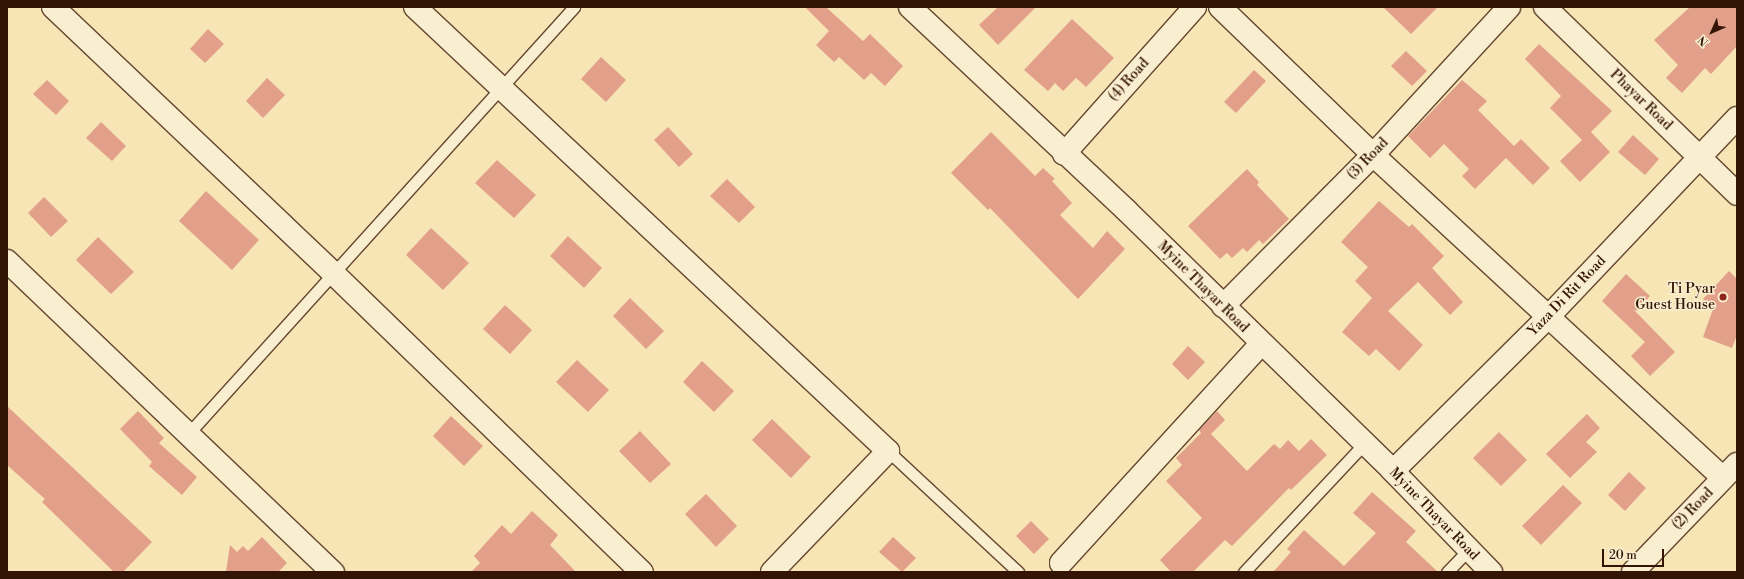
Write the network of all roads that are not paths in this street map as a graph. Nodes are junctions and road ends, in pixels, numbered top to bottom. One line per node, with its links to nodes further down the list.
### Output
1 (53, 7): 16 (street)
2 (415, 7): 9 (street)
3 (574, 7): 9 (lane)
4 (910, 7): 11 (street, Myine Thayar Road)
5 (1195, 7): 11 (street, (4) Road)
6 (1220, 7): 12 (street)
7 (1509, 7): 12 (street, (3) Road)
8 (1545, 7): 13 (street, Phayar Road)
9 (500, 88): 16 (lane); 22 (street)
10 (1737, 118): 13 (street, Yaza Di Rit Road)
11 (1064, 154): 17 (street, Myine Thayar Road)
12 (1373, 155): 17 (street, (3) Road); 18 (street)
13 (1699, 157): 14 (street, Phayar Road); 18 (street, Yaza Di Rit Road)
14 (1737, 194)
15 (7, 261): 20 (street)
16 (333, 272): 20 (lane); 28 (street)
17 (1223, 306): 19 (street, Myine Thayar Road)
18 (1549, 316): 23 (street, Yaza Di Rit Road); 24 (street)
19 (1261, 344): 21 (street, Myine Thayar Road); 26 (street)
20 (188, 434): 27 (street)
21 (1363, 445): 23 (street, Myine Thayar Road); 31 (lane)
22 (888, 451): 29 (street); 30 (lane)
23 (1393, 471): 25 (street, Myine Thayar Road)
24 (1730, 471): 34 (street, (2) Road)
25 (1469, 550): 32 (lane); 33 (street, Myine Thayar Road)
26 (1061, 563)
27 (333, 572)
28 (642, 572)
29 (772, 572)
30 (1018, 572)
31 (1244, 572)
32 (1447, 572)
33 (1491, 572)
34 (1633, 572)

